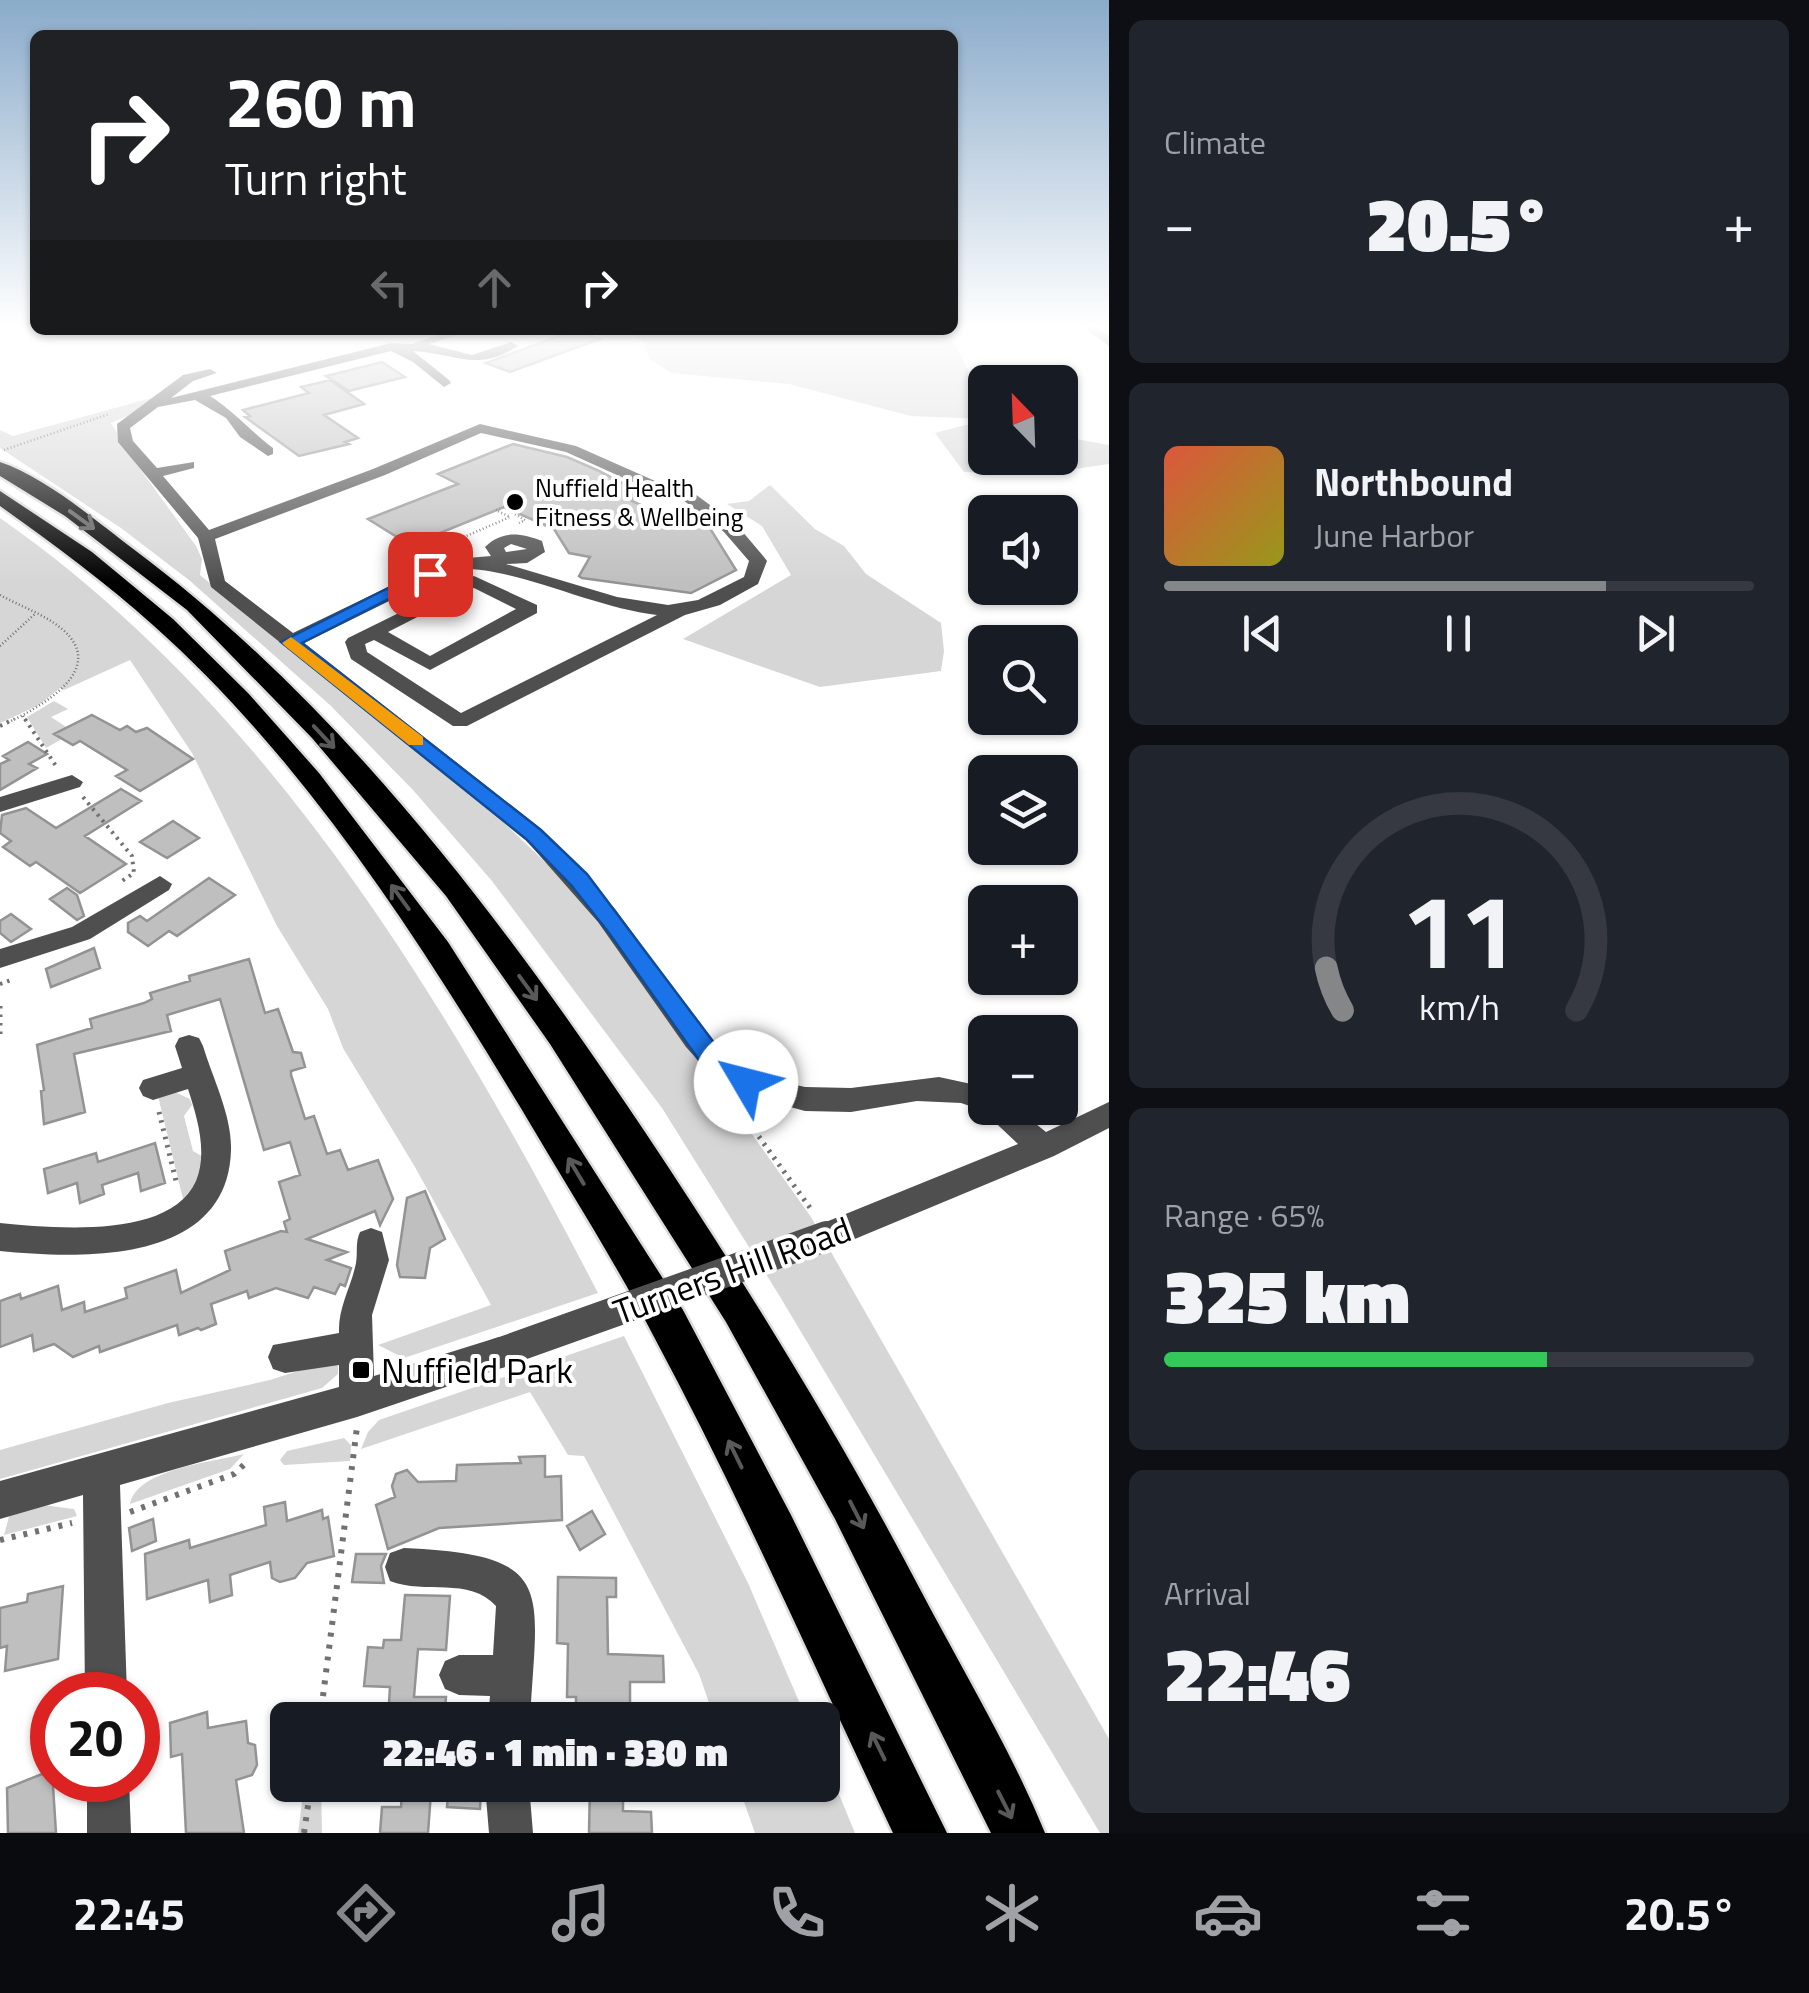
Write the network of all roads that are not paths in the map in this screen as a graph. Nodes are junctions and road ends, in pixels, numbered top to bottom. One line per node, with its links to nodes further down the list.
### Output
1 (142, 412): 6 (street)
2 (226, 412): 3 (street)
3 (268, 451)
4 (2, 459): 41 (highway, one-way to 41)
5 (188, 466): 6 (street)
6 (153, 474): 8 (street)
7 (0, 497): 40 (highway, one-way to 7)
8 (206, 537): 12 (street); 14 (street)
9 (498, 558): 10 (street); 10 (street); 11 (street); 12 (street)
10 (450, 564): 14 (street)
11 (474, 581): 13 (street); 13 (street)
12 (682, 610): 13 (street)
13 (374, 632)
14 (290, 642): 20 (street)
15 (72, 782): 16 (street)
16 (0, 805)
17 (142, 886): 18 (street)
18 (6, 970)
19 (154, 1088): 24 (street)
20 (968, 1092)
21 (1109, 1114): 23 (street, Turners Hill Road)
22 (1017, 1125): 23 (street)
23 (1043, 1146): 28 (street, Turners Hill Road, bridge)
24 (0, 1237)
25 (371, 1242): 26 (street)
26 (353, 1346): 27 (street); 28 (street)
27 (286, 1356)
28 (349, 1415): 29 (street, Turners Hill Road)
29 (101, 1472): 30 (street, Turners Hill Road); 32 (street)
30 (0, 1500)
31 (404, 1567): 34 (street)
32 (105, 1672)
33 (459, 1676): 34 (street)
34 (510, 1676): 35 (street)
35 (509, 1702)
36 (108, 1802): 38 (street)
37 (508, 1802): 39 (street)
38 (109, 1833)
39 (511, 1833)
40 (921, 1833)
41 (1019, 1833)

